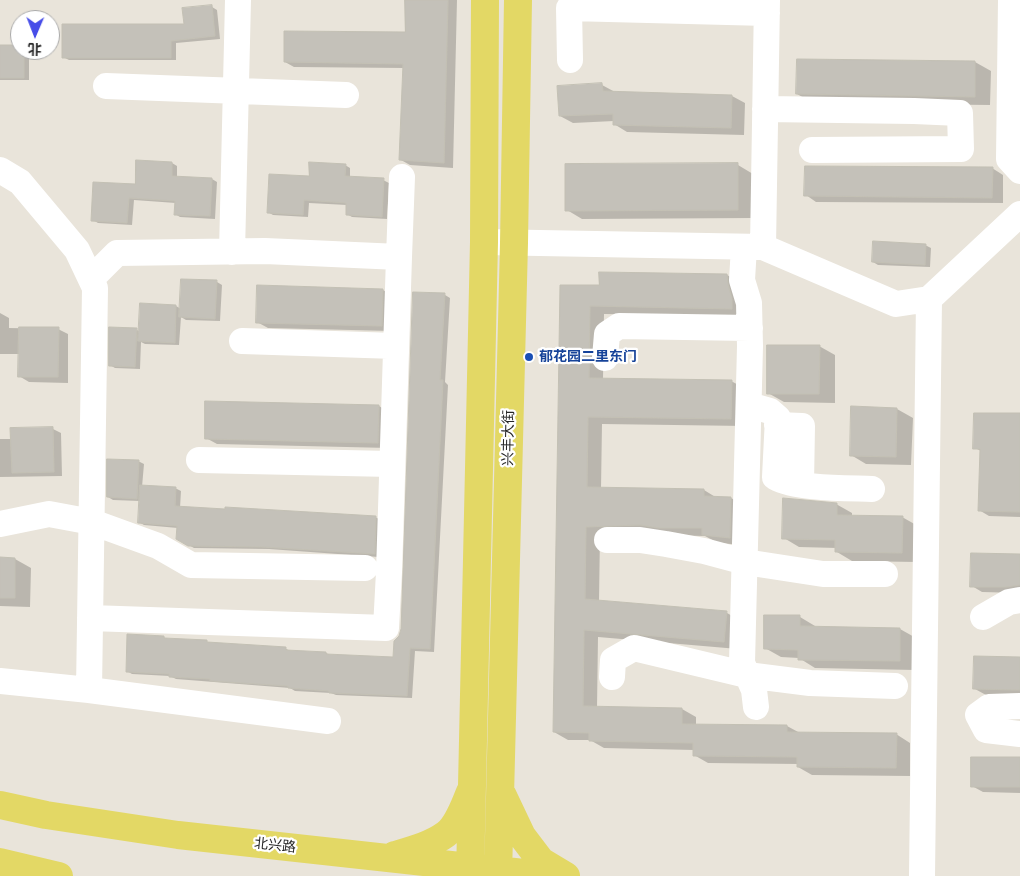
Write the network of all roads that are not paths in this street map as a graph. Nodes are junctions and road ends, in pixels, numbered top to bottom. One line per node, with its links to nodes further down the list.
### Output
1 (238, 0): 8 (street)
2 (485, 0): 16 (main road, 兴丰大街)
3 (518, 0): 17 (main road, 兴丰大街)
4 (1011, 0): 13 (street)
5 (767, 7): 6 (street); 10 (street)
6 (570, 60)
7 (106, 86): 8 (street)
8 (236, 90): 9 (street); 19 (street)
9 (346, 95)
10 (765, 109): 11 (street); 18 (street)
11 (812, 150)
12 (0, 170): 21 (street)
13 (1020, 171)
14 (402, 178): 20 (street)
15 (1020, 214): 22 (street)
16 (484, 242): 17 (street); 49 (main road, 兴丰大街)
17 (514, 243): 18 (street); 50 (main road, 兴丰大街)
18 (753, 247): 22 (street); 23 (street)
19 (232, 252): 20 (street); 21 (street)
20 (399, 257): 25 (street)
21 (91, 279): 31 (street)
22 (929, 299): 59 (street)
23 (750, 328): 26 (street); 27 (street)
24 (242, 341): 25 (street)
25 (396, 346): 29 (street)
26 (605, 358)
27 (749, 404): 30 (street); 34 (street)
28 (200, 460): 29 (street)
29 (392, 464): 39 (street)
30 (872, 489)
31 (92, 522): 32 (street); 35 (street); 39 (street)
32 (0, 524)
33 (608, 540): 34 (street)
34 (745, 562): 36 (street); 40 (street)
35 (365, 568)
36 (885, 574)
37 (1020, 600): 38 (street)
38 (983, 617)
39 (90, 618): 44 (street)
40 (747, 675): 41 (street); 43 (street); 46 (street)
41 (612, 677)
42 (0, 681): 44 (street)
43 (895, 686)
44 (89, 690): 47 (street)
45 (1020, 706): 48 (street)
46 (756, 707)
47 (328, 721)
48 (1020, 734)
49 (473, 787): 52 (main road); 54 (main road, 兴丰大街)
50 (501, 790): 55 (main road, 兴丰大街); 58 (main road)
51 (0, 805): 52 (main road, 北兴路)
52 (386, 858): 54 (main road, 北兴路)
53 (0, 862): 56 (main road)
54 (471, 871): 55 (main road, 北兴路)
55 (498, 873): 57 (main road, 北兴路)
56 (59, 876)
57 (551, 876)
58 (566, 876)
59 (922, 876)

